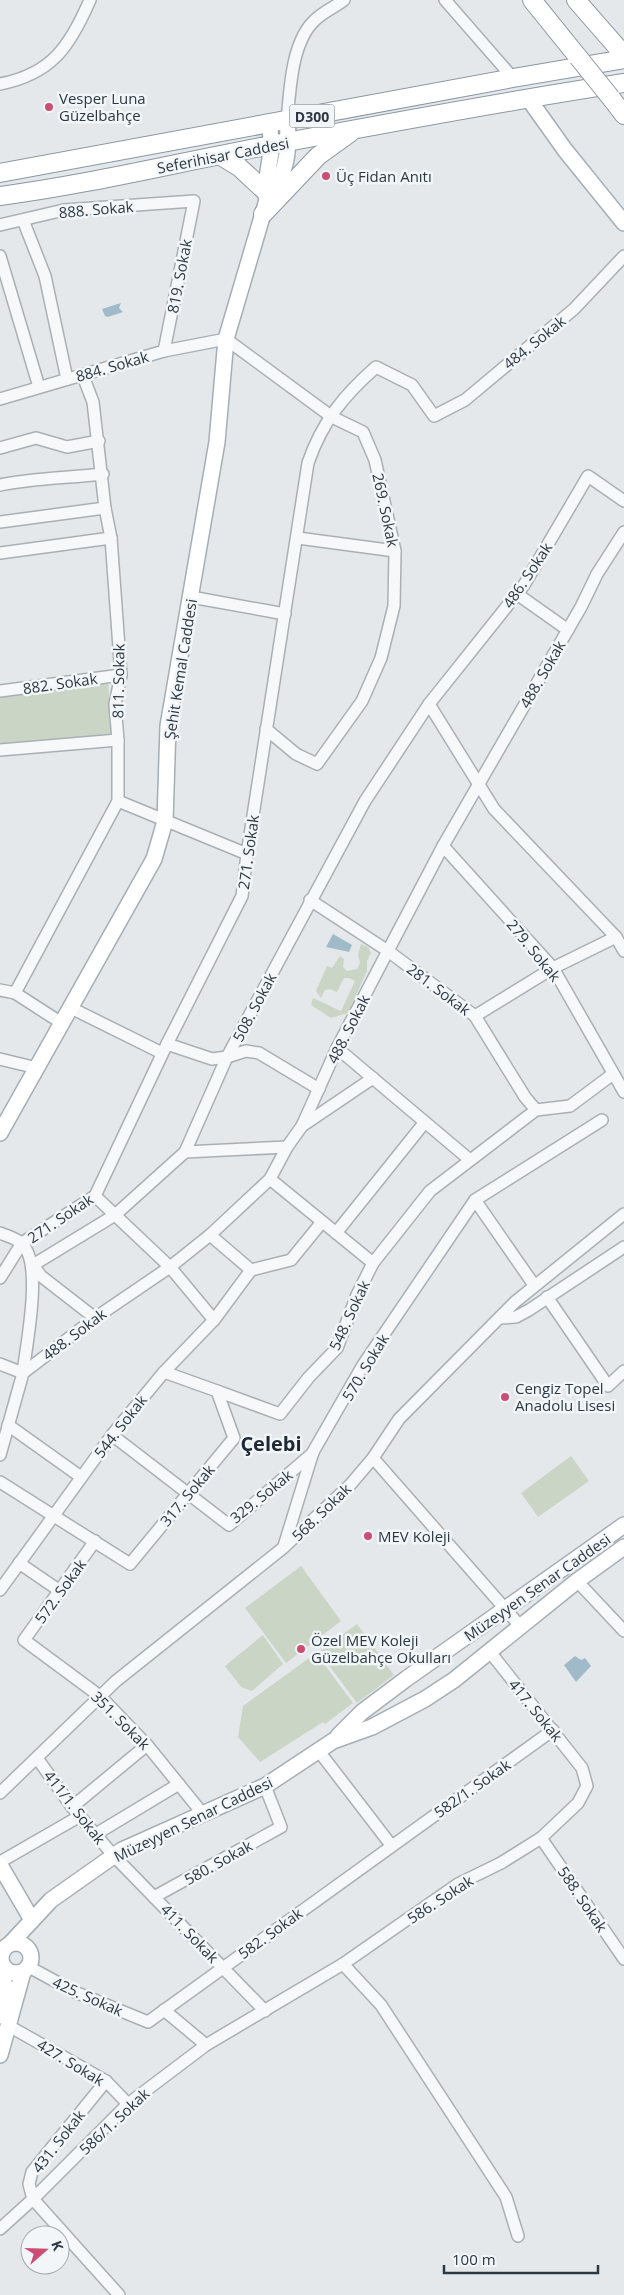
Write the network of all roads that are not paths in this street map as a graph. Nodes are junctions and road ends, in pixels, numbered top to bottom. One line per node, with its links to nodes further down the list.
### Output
1 (90, 0): 10 (street)
2 (344, 0): 13 (street)
3 (445, 0): 8 (street)
4 (532, 0): 12 (highway, bridge)
5 (576, 0): 7 (highway)
6 (584, 0): 7 (highway)
7 (623, 55): 8 (highway, Seferihisar Caddesi / D300)
8 (513, 78): 13 (highway, Seferihisar Caddesi / D300)
9 (624, 83): 11 (highway, Seferihisar Caddesi / D300)
10 (0, 84)
11 (528, 98): 15 (highway, Seferihisar Caddesi / D300); 23 (main road)
12 (624, 115)
13 (286, 121): 14 (highway, Seferihisar Caddesi / D300); 16 (main road, Şehit Kemal Caddesi)
14 (269, 124): 16 (main road, Şehit Kemal Caddesi); 18 (highway, Seferihisar Caddesi / D300)
15 (353, 130): 16 (highway, Seferihisar Caddesi / D300); 21 (highway)
16 (281, 144): 17 (highway, Seferihisar Caddesi / D300); 21 (main road, Şehit Kemal Caddesi)
17 (221, 156): 19 (highway, Seferihisar Caddesi / D300); 21 (highway)
18 (0, 173)
19 (0, 196)
20 (194, 200): 22 (street, 888. Sokak); 28 (street, 819. Sokak)
21 (265, 202): 27 (main road, Şehit Kemal Caddesi)
22 (23, 220): 24 (street, 888. Sokak); 31 (street)
23 (624, 223)
24 (0, 225)
25 (0, 256): 32 (street)
26 (624, 256): 29 (street, 484. Sokak)
27 (226, 339): 28 (street, 884. Sokak); 34 (street, 269. Sokak); 48 (main road, Şehit Kemal Caddesi)
28 (164, 351): 30 (street, 884. Sokak)
29 (376, 367): 34 (street, 271. Sokak)
30 (83, 376): 31 (street, 884. Sokak); 35 (street, 811. Sokak)
31 (68, 379): 32 (street, 884. Sokak)
32 (39, 387): 33 (street, 884. Sokak)
33 (0, 397)
34 (332, 417): 44 (street, 271. Sokak); 45 (street, 269. Sokak)
35 (99, 441): 36 (street); 37 (street, 811. Sokak)
36 (0, 448)
37 (103, 474): 38 (street); 40 (street, 811. Sokak)
38 (0, 485)
39 (624, 501): 47 (street, 486. Sokak)
40 (105, 508): 41 (street); 43 (street, 811. Sokak)
41 (0, 522)
42 (624, 532): 50 (street, 488. Sokak)
43 (111, 538): 46 (street); 51 (street, 811. Sokak)
44 (298, 538): 45 (street); 49 (street, 271. Sokak)
45 (395, 551): 54 (street, 269. Sokak)
46 (0, 553)
47 (517, 594): 50 (street); 53 (street, 486. Sokak)
48 (192, 597): 49 (street); 59 (main road, Şehit Kemal Caddesi)
49 (285, 614): 54 (street, 271. Sokak)
50 (568, 630): 57 (street, 488. Sokak)
51 (121, 675): 52 (street, 882. Sokak); 55 (street, 811. Sokak)
52 (0, 692)
53 (429, 704): 57 (street); 62 (street, 508. Sokak)
54 (266, 729): 61 (street, 271. Sokak)
55 (118, 740): 56 (street); 58 (street, 811. Sokak)
56 (0, 750)
57 (479, 784): 60 (street, 488. Sokak); 63 (street)
58 (118, 801): 59 (street); 68 (street, 811. Sokak)
59 (165, 821): 61 (street); 69 (main road, Şehit Kemal Caddesi)
60 (443, 846): 64 (street, 488. Sokak); 66 (street, 279. Sokak)
61 (247, 854): 73 (street, 271. Sokak)
62 (310, 900): 64 (street, 281. Sokak); 74 (street, 508. Sokak)
63 (616, 937): 65 (street); 66 (street)
64 (388, 951): 70 (street, 281. Sokak); 72 (street, 488. Sokak)
65 (624, 951)
66 (554, 968): 70 (street); 77 (street, 279. Sokak)
67 (0, 990): 68 (street)
68 (15, 993): 71 (street)
69 (70, 1007): 71 (main road, Şehit Kemal Caddesi); 73 (street)
70 (475, 1016): 81 (street, 281. Sokak)
71 (60, 1022): 76 (main road, Şehit Kemal Caddesi)
72 (337, 1048): 78 (street); 79 (street, 488. Sokak)
73 (165, 1049): 74 (street); 90 (street, 271. Sokak)
74 (227, 1057): 79 (street); 87 (street, 508. Sokak)
75 (0, 1059): 76 (street)
76 (37, 1068): 85 (main road, Şehit Kemal Caddesi)
77 (613, 1074): 80 (street, 279. Sokak); 81 (street)
78 (373, 1078): 83 (street); 84 (street)
79 (319, 1089): 84 (street, 488. Sokak)
80 (624, 1092)
81 (536, 1110): 88 (street)
82 (602, 1120): 91 (street)
83 (425, 1122): 88 (street); 95 (street)
84 (302, 1126): 86 (street, 488. Sokak)
85 (0, 1132)
86 (287, 1147): 87 (street); 89 (street, 488. Sokak)
87 (185, 1152): 93 (street, 508. Sokak)
88 (470, 1160): 100 (street)
89 (270, 1180): 94 (street, 548. Sokak); 97 (street, 488. Sokak)
90 (95, 1196): 93 (street); 98 (street, 271. Sokak)
91 (475, 1200): 105 (street); 117 (street, 570. Sokak)
92 (624, 1214): 105 (street, 568. Sokak)
93 (115, 1215): 101 (street, 508. Sokak); 102 (street)
94 (322, 1222): 95 (street, 548. Sokak); 103 (street)
95 (336, 1232): 100 (street, 548. Sokak)
96 (0, 1233): 98 (street)
97 (210, 1235): 102 (street, 488. Sokak); 103 (street)
98 (22, 1243): 101 (street); 104 (street, 271. Sokak)
99 (624, 1247): 106 (street)
100 (373, 1263): 114 (street, 548. Sokak)
101 (33, 1265): 107 (street); 113 (street)
102 (170, 1267): 107 (street, 488. Sokak); 109 (street)
103 (251, 1270): 109 (street, 544. Sokak)
104 (0, 1278)
105 (534, 1285): 108 (street, 568. Sokak)
106 (547, 1296): 108 (street); 111 (street)
107 (95, 1318): 113 (street, 488. Sokak)
108 (500, 1318): 119 (street, 568. Sokak)
109 (214, 1320): 112 (street, 544. Sokak)
110 (0, 1364): 113 (street)
111 (624, 1371)
112 (164, 1372): 114 (street); 116 (street, 544. Sokak)
113 (22, 1373): 115 (street)
114 (216, 1391): 122 (street, 317. Sokak)
115 (8, 1425): 118 (street); 120 (street)
116 (112, 1435): 120 (street, 544. Sokak); 122 (street, 329. Sokak)
117 (313, 1452): 122 (street, 329. Sokak); 127 (street, 570. Sokak)
118 (0, 1455)
119 (373, 1458): 127 (street, 568. Sokak); 132 (street)
120 (81, 1477): 123 (street, 544. Sokak)
121 (0, 1482): 123 (street, 317. Sokak)
122 (189, 1492): 125 (street, 317. Sokak)
123 (53, 1514): 125 (street, 317. Sokak); 128 (street, 544. Sokak)
124 (624, 1525): 132 (main road, Müzeyyen Senar Caddesi)
125 (95, 1541): 131 (street, 572. Sokak)
126 (624, 1547): 129 (main road, Müzeyyen Senar Caddesi)
127 (283, 1548): 137 (street, 568. Sokak)
128 (19, 1563): 130 (street, 544. Sokak); 131 (street)
129 (576, 1581): 133 (main road, Müzeyyen Senar Caddesi); 134 (street)
130 (0, 1590)
131 (60, 1591): 135 (street, 572. Sokak)
132 (506, 1609): 133 (street); 139 (main road, Müzeyyen Senar Caddesi)
133 (521, 1627): 136 (main road, Müzeyyen Senar Caddesi)
134 (624, 1631)
135 (24, 1640): 137 (street, 351. Sokak)
136 (490, 1652): 138 (street, 417. Sokak); 139 (main road, Müzeyyen Senar Caddesi)
137 (101, 1697): 140 (street, 351. Sokak); 142 (street, 568. Sokak)
138 (552, 1730): 143 (street, 417. Sokak); 152 (street, 582/1. Sokak)
139 (332, 1741): 141 (main road, Müzeyyen Senar Caddesi)
140 (147, 1745): 144 (street, 351. Sokak); 147 (street)
141 (318, 1750): 145 (main road, Müzeyyen Senar Caddesi); 152 (street)
142 (37, 1758): 146 (street, 568. Sokak); 147 (street, 411/1. Sokak)
143 (582, 1768): 151 (street, 586. Sokak)
144 (179, 1784): 148 (street, 351. Sokak); 150 (street)
145 (265, 1786): 148 (main road, Müzeyyen Senar Caddesi); 155 (street, 580. Sokak)
146 (0, 1793)
147 (72, 1807): 149 (street, 411/1. Sokak)
148 (204, 1814): 153 (main road, Müzeyyen Senar Caddesi)
149 (80, 1816): 150 (street, 411/1. Sokak); 154 (street)
150 (96, 1834): 153 (street, 411/1. Sokak)
151 (541, 1838): 158 (street, 588. Sokak); 159 (street, 586. Sokak)
152 (392, 1845): 160 (street, 582. Sokak)
153 (114, 1856): 155 (street, 411. Sokak); 156 (main road, Müzeyyen Senar Caddesi)
154 (0, 1863): 156 (main road)
155 (154, 1897): 160 (street, 411. Sokak)
156 (32, 1920): 157 (main road, Müzeyyen Senar Caddesi); 161 (main road)
157 (4, 1950): 161 (main road); 161 (main road)
158 (624, 1959)
159 (343, 1964): 163 (street, 586. Sokak); 172 (street)
160 (223, 1967): 162 (street, 582. Sokak); 163 (street, 411. Sokak)
161 (16, 1970): 164 (main road); 164 (main road); 165 (street, 425. Sokak)
162 (164, 2010): 165 (street, 582. Sokak); 166 (street)
163 (265, 2011): 166 (street, 586/1. Sokak)
164 (5, 2021): 167 (main road); 168 (street, 427. Sokak)
165 (148, 2022)
166 (206, 2045): 169 (street, 586/1. Sokak)
167 (0, 2054)
168 (106, 2081): 169 (street, 427. Sokak); 170 (street, 431. Sokak)
169 (128, 2104): 170 (street, 586/1. Sokak)
170 (33, 2199): 171 (street, 586/1. Sokak); 173 (street)
171 (0, 2229)
172 (518, 2236)
173 (119, 2295)

